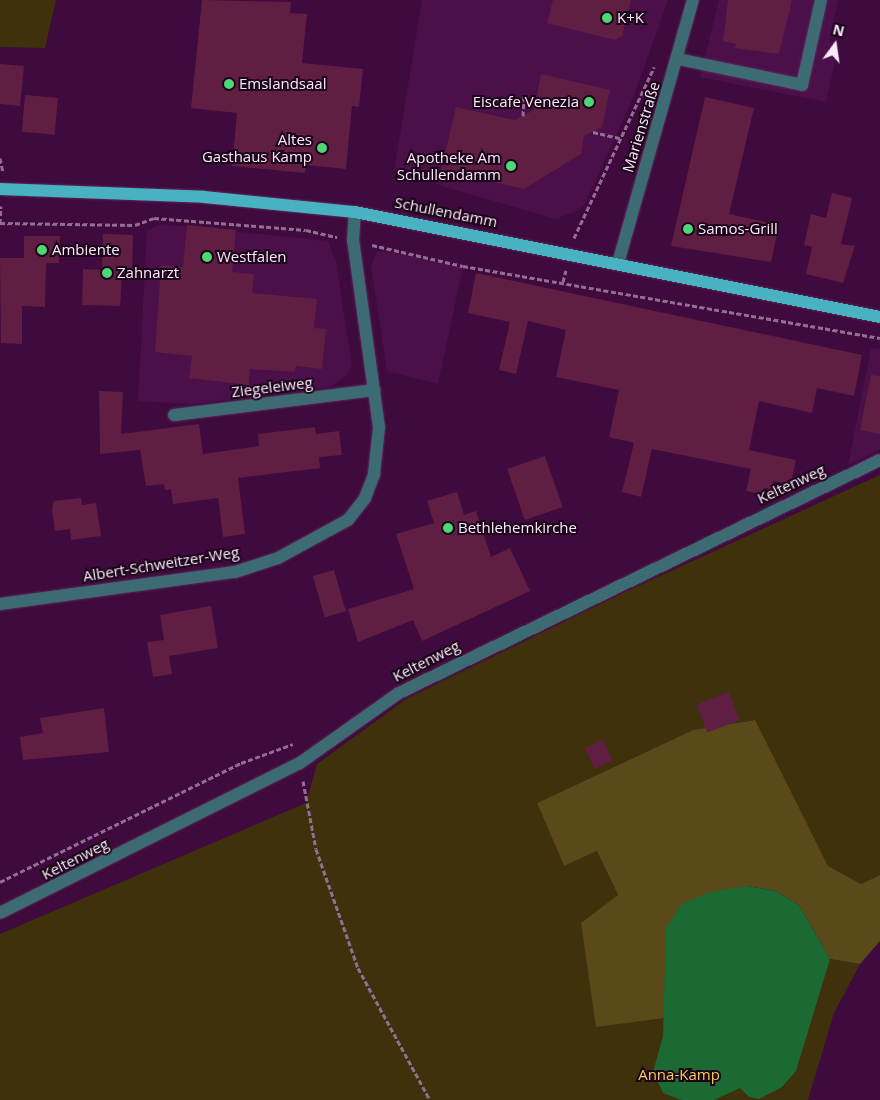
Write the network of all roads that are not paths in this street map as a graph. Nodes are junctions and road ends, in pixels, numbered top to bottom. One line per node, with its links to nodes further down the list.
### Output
1 (693, 0): 3 (street, Marienstraße)
2 (821, 0): 3 (street)
3 (678, 59): 6 (street, Marienstraße)
4 (0, 190): 5 (main road, Schullendamm)
5 (355, 212): 6 (main road, Schullendamm); 8 (street, Albert-Schweitzer-Weg)
6 (618, 263): 7 (main road, Schullendamm)
7 (880, 317)
8 (374, 390): 9 (street, Ziegeleiweg); 11 (street, Albert-Schweitzer-Weg)
9 (174, 416)
10 (880, 460): 13 (street, Keltenweg)
11 (5, 604): 12 (street, Albert-Schweitzer-Weg)
12 (0, 616)
13 (0, 912)

